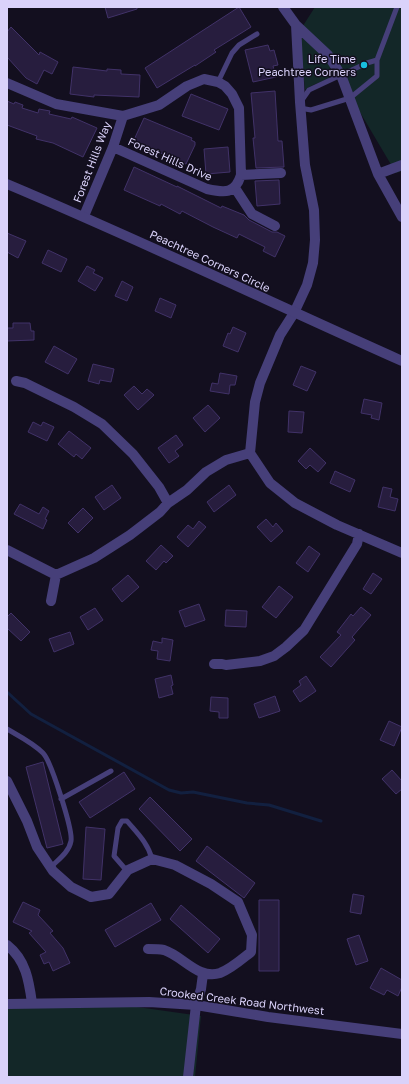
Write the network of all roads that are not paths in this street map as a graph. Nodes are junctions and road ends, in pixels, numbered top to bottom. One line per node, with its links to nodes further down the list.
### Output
1 (283, 7): 3 (street)
2 (397, 7): 5 (lane)
3 (296, 25): 6 (street); 10 (street)
4 (257, 34): 7 (lane)
5 (377, 60): 6 (lane); 9 (lane)
6 (341, 75): 9 (street); 10 (lane)
7 (218, 82): 11 (street); 15 (street)
8 (7, 83): 11 (street)
9 (350, 98): 10 (lane); 16 (street)
10 (300, 105): 22 (street)
11 (123, 116): 12 (street, Forest Hills Way)
12 (113, 147): 18 (street, Forest Hills Drive); 19 (street, Forest Hills Way)
13 (402, 165): 16 (street)
14 (281, 173): 15 (street)
15 (242, 174): 18 (street)
16 (378, 174): 20 (street)
17 (7, 184): 19 (street, Peachtree Corners Circle)
18 (235, 188): 21 (street)
19 (84, 216): 22 (street, Peachtree Corners Circle)
20 (402, 217)
21 (275, 226)
22 (294, 313): 23 (street, Peachtree Corners Circle); 25 (street)
23 (402, 360)
24 (16, 381): 26 (street)
25 (250, 453): 26 (street); 27 (street)
26 (168, 503): 30 (street)
27 (359, 534): 29 (street); 32 (street)
28 (7, 550): 30 (street)
29 (402, 553)
30 (56, 575): 31 (street)
31 (51, 601)
32 (214, 664)
33 (7, 729): 36 (lane)
34 (111, 771): 36 (lane)
35 (7, 781): 38 (street)
36 (61, 799): 38 (lane)
37 (152, 859): 39 (street); 39 (lane); 42 (street)
38 (51, 867): 39 (street)
39 (126, 871)
40 (7, 945): 44 (street)
41 (148, 949): 42 (street)
42 (203, 974): 45 (street)
43 (7, 1004): 44 (street, Crooked Creek Road Northwest)
44 (32, 1004): 45 (street, Crooked Creek Road Northwest)
45 (196, 1005): 46 (street, Crooked Creek Road Northwest); 47 (street)
46 (402, 1034)
47 (188, 1077)

